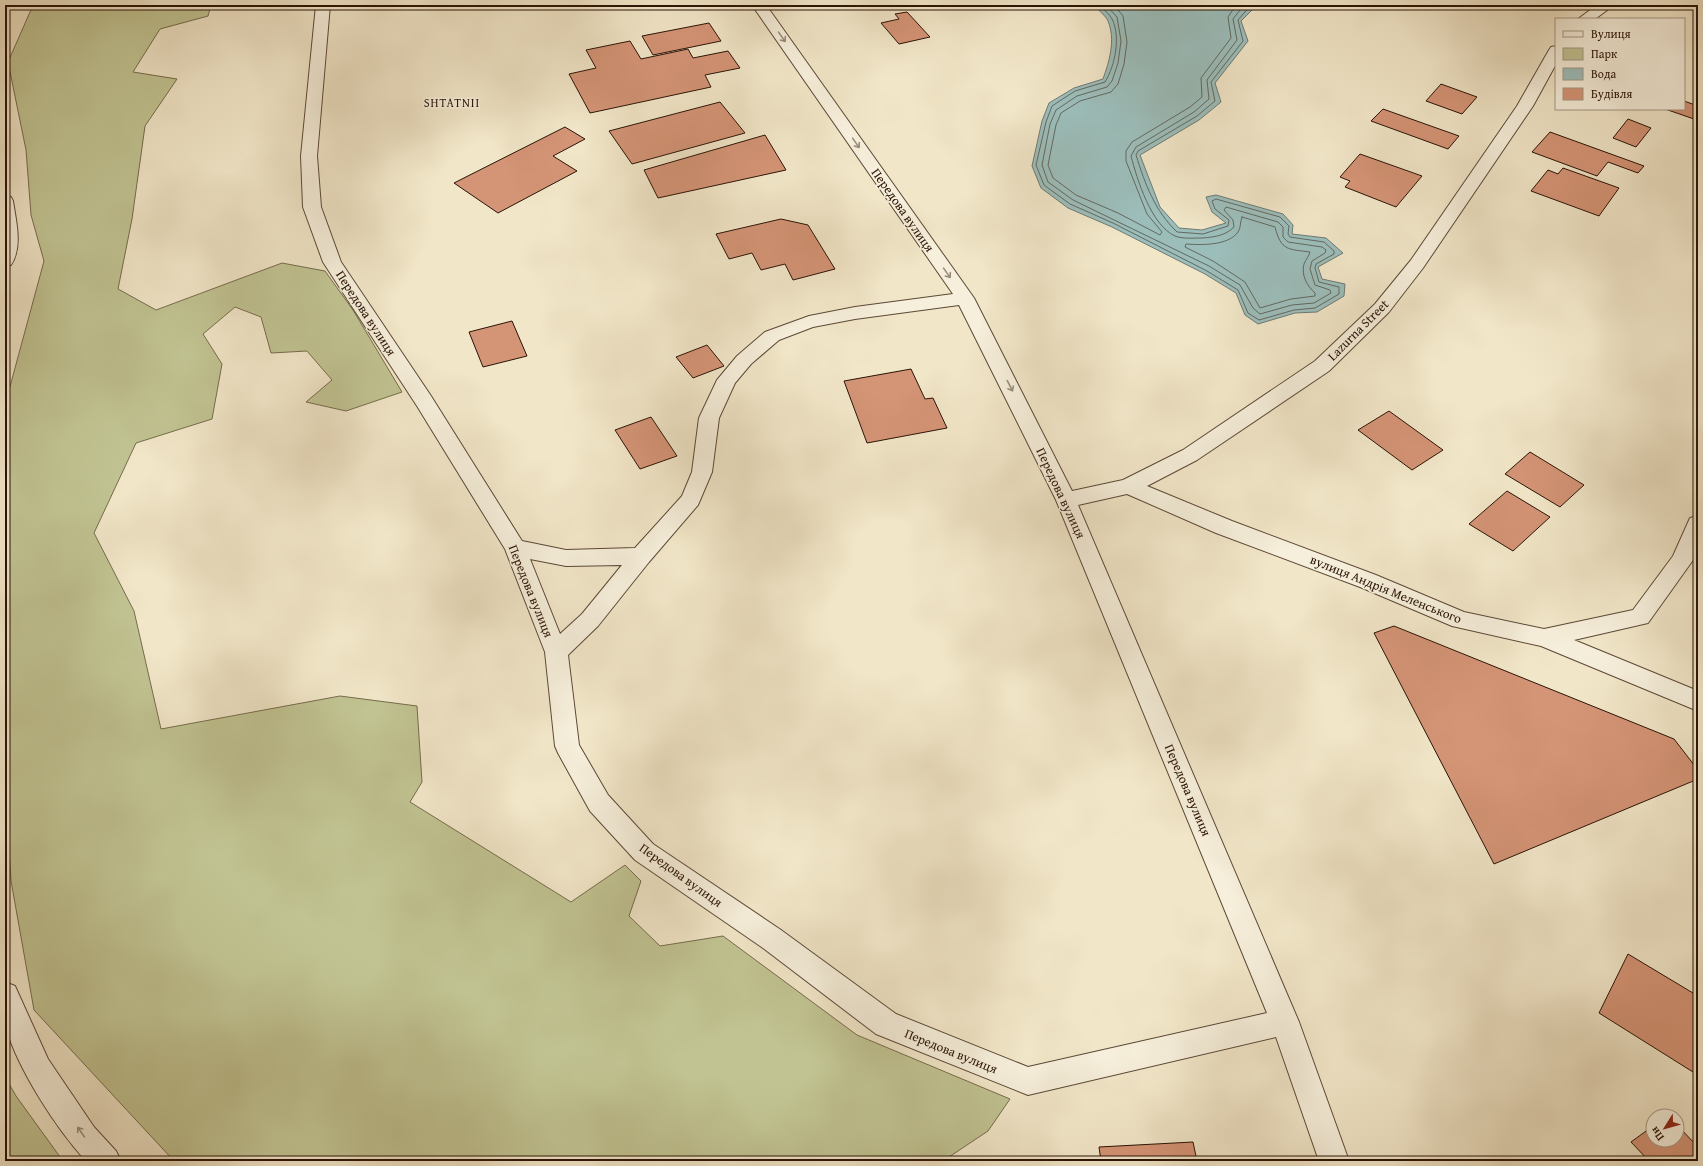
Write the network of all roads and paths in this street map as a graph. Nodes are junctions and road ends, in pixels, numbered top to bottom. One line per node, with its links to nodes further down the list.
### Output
1 (323, 5): 12 (street, Передова вулиця)
2 (759, 5): 8 (street, Передова вулиця, one-way to 8)
3 (1607, 5): 4 (street)
4 (1587, 18)
5 (1555, 52): 9 (street, Lazurna Street)
6 (5, 202): 7 (street)
7 (5, 261)
8 (965, 298): 10 (street, Передова вулиця, one-way to 10); 13 (street)
9 (1128, 486): 10 (street, Lazurna Street); 14 (street, вулиця Андрія Меленського)
10 (1066, 500): 18 (street, Передова вулиця)
11 (1698, 524): 14 (street, вулиця Андрія Меленського)
12 (515, 548): 13 (street); 15 (street, Передова вулиця)
13 (641, 556): 15 (street)
14 (1544, 638): 16 (street)
15 (556, 652): 18 (street, Передова вулиця)
16 (1698, 702)
17 (5, 995): 19 (street, one-way to 17)
18 (1285, 1022): 20 (street, Передова вулиця)
19 (106, 1161)
20 (1334, 1161)

